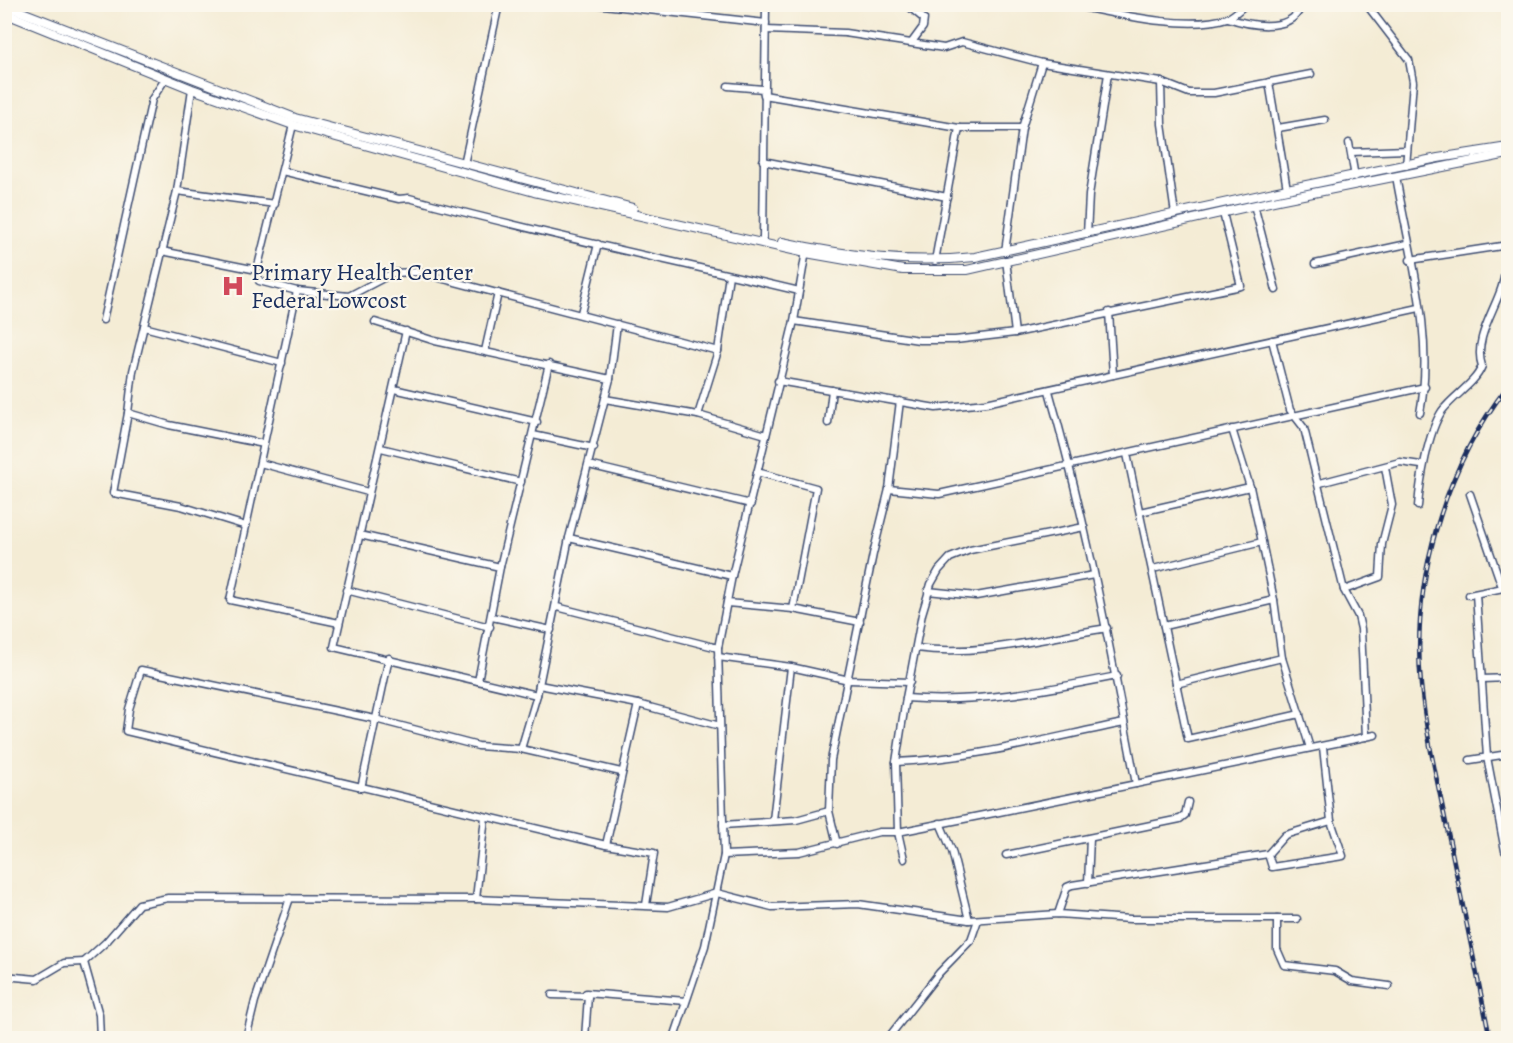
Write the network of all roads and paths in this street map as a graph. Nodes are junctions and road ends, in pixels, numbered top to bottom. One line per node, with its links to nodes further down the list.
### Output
1 (499, 4): 35 (street)
2 (594, 4): 13 (street)
3 (766, 4): 13 (street)
4 (906, 4): 14 (street)
5 (1067, 4): 12 (street)
6 (1246, 4): 12 (street)
7 (1297, 4): 12 (street)
8 (1366, 4): 31 (street)
9 (4, 5): 10 (street)
10 (15, 7): 35 (street)
11 (4, 13): 18 (street)
12 (1228, 18)
13 (766, 26): 14 (street); 23 (street)
14 (912, 42): 15 (street)
15 (1042, 63): 17 (street); 27 (street)
16 (1311, 74): 20 (street)
17 (1108, 75): 19 (street); 47 (street)
18 (166, 78): 22 (street); 68 (street)
19 (1161, 82): 20 (street); 46 (street)
20 (1269, 82): 28 (street)
21 (728, 86): 23 (street)
22 (192, 89): 25 (street); 41 (street)
23 (764, 95): 26 (street); 34 (street)
24 (1325, 120): 28 (street)
25 (293, 125): 37 (street); 52 (street)
26 (959, 128): 27 (street); 42 (street)
27 (1022, 128): 55 (street)
28 (1278, 128): 40 (street)
29 (1349, 142): 32 (street)
30 (1509, 147): 36 (street)
31 (1407, 150): 32 (street); 36 (street)
32 (1351, 152): 39 (street)
33 (1509, 154): 38 (street)
34 (763, 161): 42 (street); 48 (street)
35 (464, 164): 48 (street)
36 (1406, 166): 39 (street)
37 (282, 171): 43 (street); 49 (street)
38 (1396, 176): 44 (street); 50 (street)
39 (1355, 177): 40 (street)
40 (1287, 189): 46 (street)
41 (177, 191): 43 (street); 53 (street)
42 (947, 197): 57 (street)
43 (275, 204): 59 (street)
44 (1254, 206): 45 (street); 61 (street)
45 (1223, 213): 55 (street); 66 (street)
46 (1175, 214): 47 (street)
47 (1087, 234): 55 (street)
48 (763, 238): 52 (street)
49 (598, 244): 60 (street); 67 (street)
50 (1407, 244): 56 (street); 58 (street)
51 (1509, 245): 56 (street)
52 (807, 250): 55 (street); 57 (street); 63 (street)
53 (162, 251): 59 (street); 72 (street)
54 (1509, 254): 104 (street)
55 (1005, 256): 57 (street); 74 (street)
56 (1410, 260): 65 (street)
57 (934, 261)
58 (1315, 264)
59 (257, 270): 62 (street)
60 (729, 274): 63 (street); 77 (street)
61 (1276, 290)
62 (297, 291): 64 (street); 78 (street)
63 (799, 291): 69 (street)
64 (498, 293): 67 (street); 76 (street)
65 (1419, 308): 75 (street); 83 (street)
66 (1109, 312): 74 (street); 80 (street)
67 (581, 313): 71 (street)
68 (103, 320)
69 (794, 321): 74 (street); 82 (street)
70 (375, 322): 73 (street)
71 (617, 324): 77 (street); 81 (street)
72 (144, 327): 78 (street); 89 (street)
73 (406, 332): 76 (street); 84 (street)
74 (1015, 333)
75 (1272, 340): 80 (street); 92 (street)
76 (485, 351): 79 (street)
77 (718, 351): 91 (street)
78 (282, 363): 98 (street)
79 (549, 364): 81 (street); 93 (street)
80 (1113, 375): 86 (street)
81 (610, 379): 87 (street)
82 (778, 381): 85 (street); 97 (street)
83 (1425, 387): 90 (street); 92 (street)
84 (394, 389): 93 (street); 99 (street)
85 (832, 390): 88 (street); 94 (street)
86 (1049, 391): 88 (street); 105 (street)
87 (605, 399): 91 (street); 100 (street)
88 (900, 401): 111 (street)
89 (128, 413): 98 (street); 117 (street)
90 (1420, 413)
91 (698, 415): 97 (street)
92 (1292, 415): 95 (street); 109 (street)
93 (537, 422): 96 (street)
94 (828, 423)
95 (1232, 429): 101 (street); 110 (street)
96 (533, 435): 100 (street); 108 (street)
97 (766, 435): 107 (street)
98 (264, 444): 102 (street)
99 (381, 448): 108 (street); 112 (street)
100 (594, 448): 103 (street)
101 (1128, 454): 105 (street); 116 (street)
102 (260, 463): 112 (street); 117 (street)
103 (589, 465): 114 (street); 120 (street)
104 (1421, 465): 106 (street); 115 (street)
105 (1070, 466): 111 (street); 118 (street)
106 (1385, 467): 109 (street); 128 (street)
107 (757, 472): 114 (street); 133 (street)
108 (521, 482): 122 (street)
109 (1320, 483): 128 (street)
110 (1250, 488): 116 (street); 121 (street)
111 (889, 489): 136 (street)
112 (368, 492): 119 (street)
113 (1470, 495): 126 (street)
114 (751, 504): 125 (street)
115 (1418, 506)
116 (1140, 512): 123 (street)
117 (246, 526): 137 (street)
118 (1084, 527): 124 (street); 129 (street)
119 (360, 535): 122 (street); 127 (street)
120 (569, 538): 125 (street); 132 (street)
121 (1262, 542): 123 (street); 130 (street)
122 (500, 567): 135 (street)
123 (1153, 569): 138 (street)
124 (1094, 575): 129 (street); 140 (street)
125 (732, 576): 131 (street)
126 (1506, 587): 134 (street); 150 (street)
127 (346, 590): 137 (street); 139 (street)
128 (1344, 590): 164 (street)
129 (928, 591): 143 (street)
130 (1274, 600): 138 (street); 146 (street)
131 (727, 603): 133 (street); 142 (street)
132 (556, 607): 141 (street); 142 (street)
133 (793, 609): 136 (street)
134 (1509, 610)
135 (492, 617): 139 (street); 141 (street)
136 (860, 622): 151 (street)
137 (339, 623): 145 (street)
138 (1164, 626): 154 (street)
139 (490, 627): 152 (street)
140 (1107, 628): 143 (street); 148 (street)
141 (551, 630): 155 (street)
142 (718, 648): 144 (street)
143 (916, 648): 153 (street)
144 (718, 657): 147 (street); 162 (street)
145 (389, 658): 152 (street); 160 (street)
146 (1282, 658): 154 (street); 159 (street)
147 (791, 667): 151 (street); 178 (street)
148 (1117, 676): 157 (street); 161 (street)
149 (1509, 678): 150 (street)
150 (1482, 679): 169 (street)
151 (849, 680): 153 (street); 176 (street)
152 (478, 681): 156 (street)
153 (910, 682): 157 (street)
154 (1176, 684): 159 (street)
155 (539, 685): 156 (street); 158 (street)
156 (537, 695): 167 (street)
157 (906, 698): 171 (street)
158 (638, 704): 162 (street); 172 (street)
159 (1300, 714): 166 (street)
160 (375, 719): 167 (street); 174 (street); 174 (street)
161 (1125, 723): 171 (street); 173 (street)
162 (720, 726): 181 (street)
163 (1375, 735): 164 (street)
164 (1366, 737): 165 (street)
165 (1323, 747): 166 (street); 179 (street)
166 (1310, 748): 173 (street)
167 (521, 749): 172 (street)
168 (1509, 754): 169 (street)
169 (1487, 757): 170 (street); 186 (street)
170 (1470, 760)
171 (896, 762): 182 (street)
172 (621, 772): 185 (street)
173 (1136, 784): 180 (street)
174 (361, 788): 177 (street)
175 (1188, 802): 183 (street)
176 (829, 811): 178 (street); 184 (street)
177 (485, 817): 185 (street); 194 (street)
178 (773, 820): 181 (street)
179 (1331, 821): 187 (street); 187 (street)
180 (940, 823): 182 (street); 199 (street)
181 (723, 825): 188 (street)
182 (898, 831): 184 (street); 190 (street)
183 (1090, 838): 189 (street); 191 (street)
184 (837, 844): 188 (street)
185 (606, 845): 195 (street)
186 (1509, 850)
187 (1268, 854): 191 (street)
188 (724, 855): 192 (street)
189 (1006, 855)
190 (904, 859)
191 (1088, 883): 196 (street)
192 (717, 893): 195 (street); 199 (street); 206 (street)
193 (290, 898): 194 (street); 201 (street); 208 (street)
194 (476, 899): 195 (street)
195 (646, 905)
196 (1058, 914): 197 (street); 200 (street)
197 (1277, 919): 198 (street); 203 (street)
198 (1297, 919)
199 (969, 920): 200 (street)
200 (978, 920): 211 (street)
201 (84, 962): 202 (street); 207 (street)
202 (4, 976)
203 (1389, 986)
204 (552, 995): 205 (street)
205 (588, 996): 206 (street); 209 (street)
206 (686, 1001): 210 (street)
207 (100, 1038)
208 (246, 1038)
209 (585, 1038)
210 (674, 1038)
211 (888, 1038)

